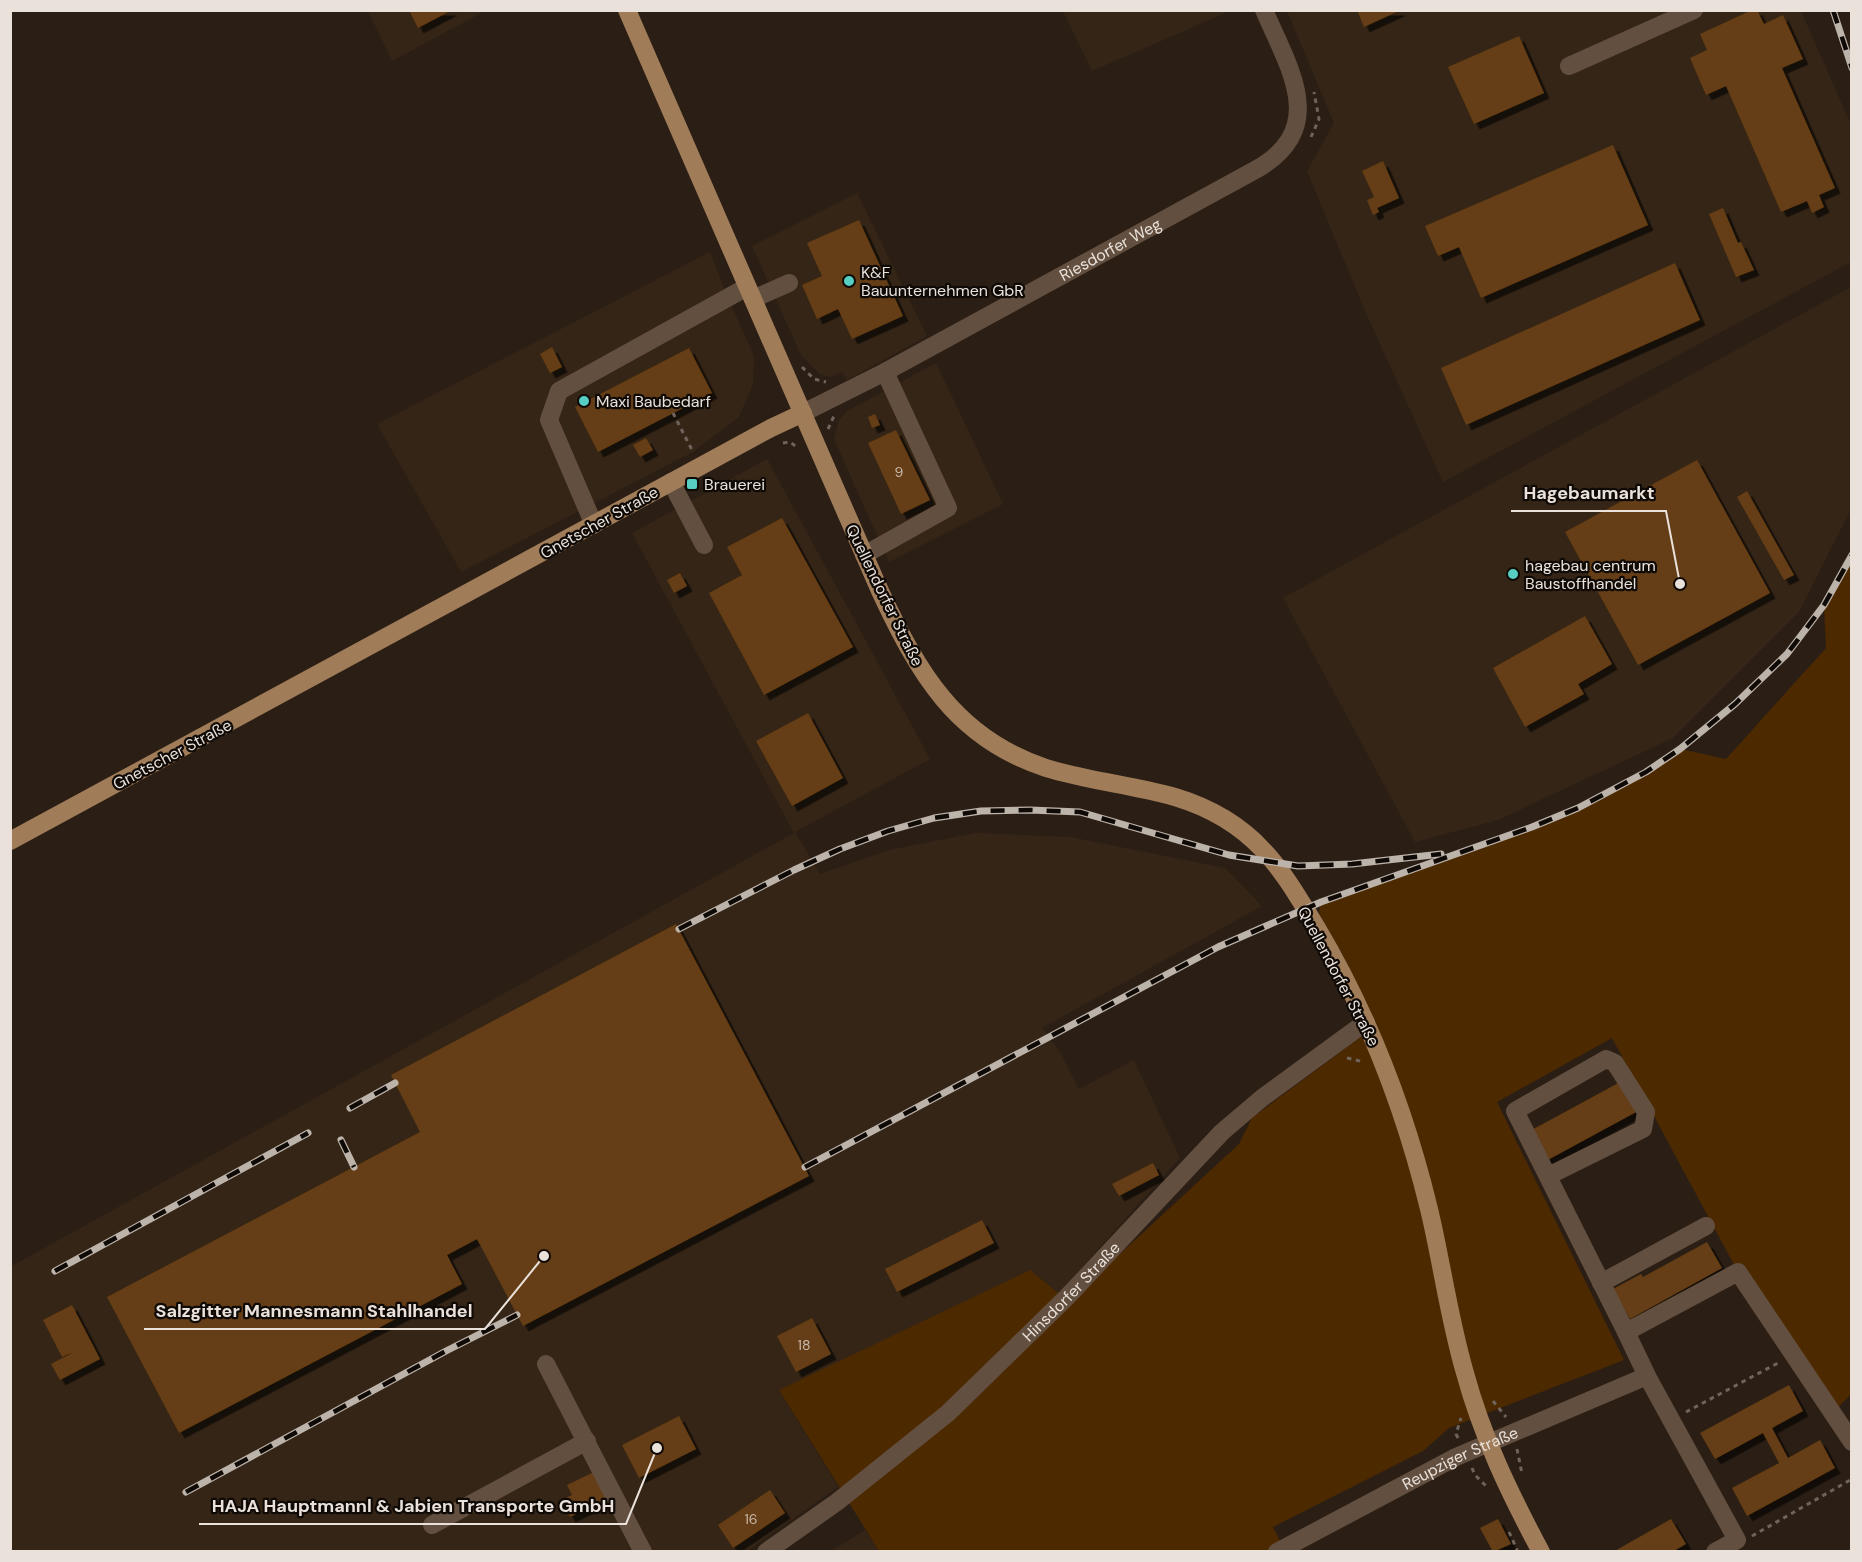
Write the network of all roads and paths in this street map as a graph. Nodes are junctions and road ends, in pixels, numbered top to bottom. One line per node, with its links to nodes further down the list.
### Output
1 (627, 10): 6 (main road)
2 (1264, 10): 7 (street, Riesdorfer Weg)
3 (1694, 10): 4 (street)
4 (1569, 66)
5 (789, 283): 6 (street)
6 (750, 293): 9 (main road); 12 (street)
7 (885, 372): 9 (street, Riesdorfer Weg); 14 (street)
8 (673, 413): 10 (path)
9 (803, 413): 10 (main road, Gnetscher Straße); 14 (main road, Quellendorfer Straße)
10 (701, 466): 11 (main road, Gnetscher Straße)
11 (671, 482): 12 (main road, Gnetscher Straße); 13 (street)
12 (594, 525): 15 (main road, Gnetscher Straße)
13 (704, 544)
14 (864, 555): 16 (main road, Quellendorfer Straße)
15 (10, 841)
16 (1359, 1026): 17 (path); 30 (main road, Quellendorfer Straße); 40 (street, Hinsdorfer Straße)
17 (1367, 1063)
18 (1548, 1176): 18 (street); 20 (street)
19 (1706, 1226): 20 (street)
20 (1601, 1283): 21 (street)
21 (1626, 1332): 22 (street); 24 (street)
22 (1793, 1355): 27 (path); 31 (street)
23 (546, 1364): 29 (street)
24 (1647, 1376): 27 (street); 28 (street, Reupziger Straße)
25 (1488, 1396): 28 (path)
26 (1460, 1414): 32 (path)
27 (1671, 1420): 38 (street)
28 (1512, 1432): 30 (street, Reupziger Straße); 33 (path)
29 (587, 1441): 36 (street); 39 (street)
30 (1488, 1442): 32 (street, Reupziger Straße); 43 (main road, Quellendorfer Straße)
31 (1851, 1442)
32 (1465, 1453): 35 (path); 41 (street, Reupziger Straße)
33 (1522, 1476)
34 (1851, 1479): 38 (path)
35 (1491, 1494)
36 (432, 1526)
37 (1509, 1530): 42 (path)
38 (1737, 1540): 44 (street)
39 (644, 1551)
40 (766, 1551)
41 (1277, 1551)
42 (1518, 1551)
43 (1541, 1551)
44 (1715, 1551)

